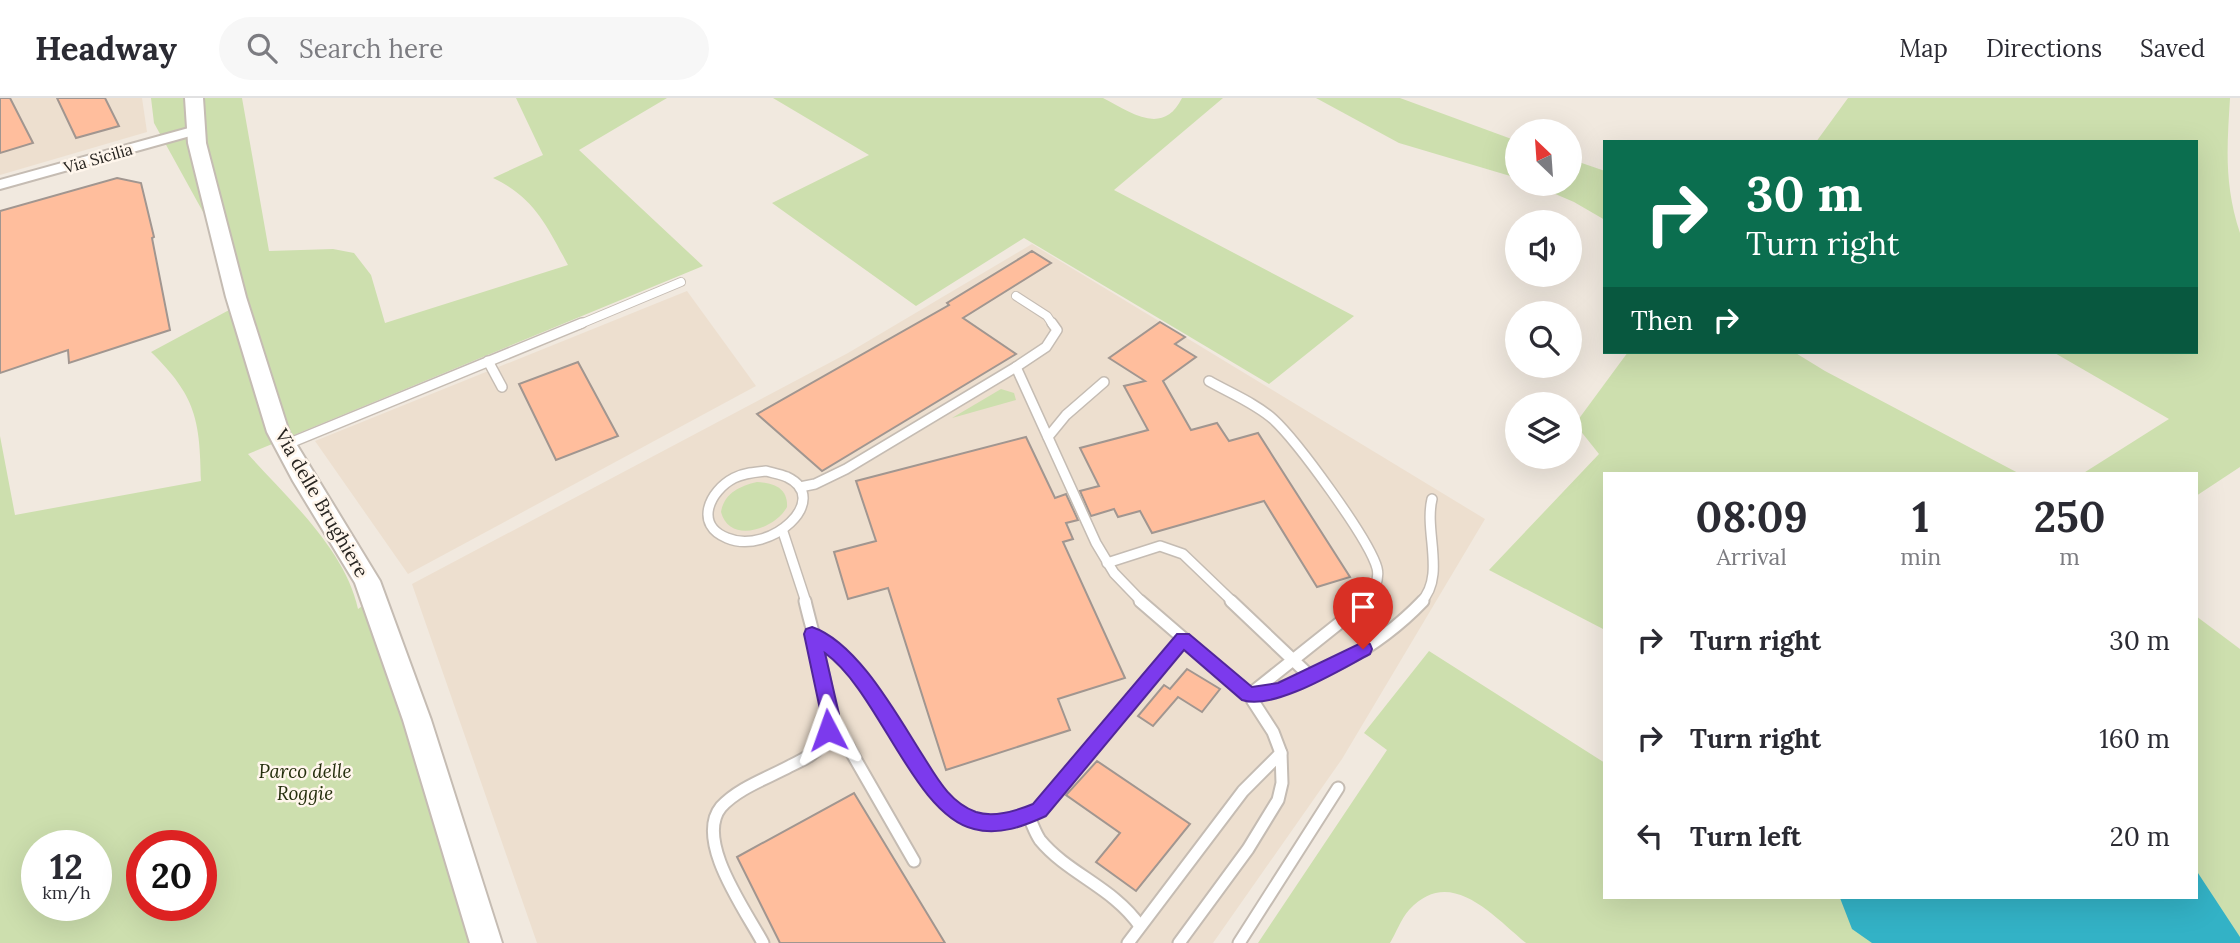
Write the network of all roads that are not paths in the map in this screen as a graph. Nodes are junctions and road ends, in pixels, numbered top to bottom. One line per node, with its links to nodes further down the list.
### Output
1 (194, 98): 2 (street, Via delle Brughiere)
2 (196, 131): 3 (street, Via Sicilia); 12 (street, Via delle Brughiere)
3 (0, 186)
4 (681, 282): 6 (lane)
5 (1016, 296): 7 (lane)
6 (488, 362): 10 (lane); 12 (lane)
7 (1016, 367): 11 (lane); 13 (lane)
8 (1209, 381): 19 (lane)
9 (1104, 383): 11 (lane)
10 (502, 387)
11 (1048, 437): 16 (lane)
12 (285, 445): 28 (street, Via delle Brughiere)
13 (800, 487): 15 (lane); 15 (lane)
14 (1432, 499): 20 (lane)
15 (783, 532): 17 (lane)
16 (1107, 563): 18 (lane); 19 (lane)
17 (812, 634): 22 (lane); 25 (lane)
18 (1183, 639): 21 (lane); 25 (lane)
19 (1292, 659): 20 (lane); 21 (lane)
20 (1311, 677): 21 (lane)
21 (1249, 695): 23 (lane)
22 (830, 714): 26 (lane); 29 (lane)
23 (1281, 753): 27 (lane); 31 (lane)
24 (1338, 789): 32 (lane)
25 (1028, 815): 27 (lane)
26 (914, 861)
27 (1140, 926): 30 (lane)
28 (486, 943)
29 (763, 943)
30 (1128, 943)
31 (1179, 943)
32 (1239, 943)

